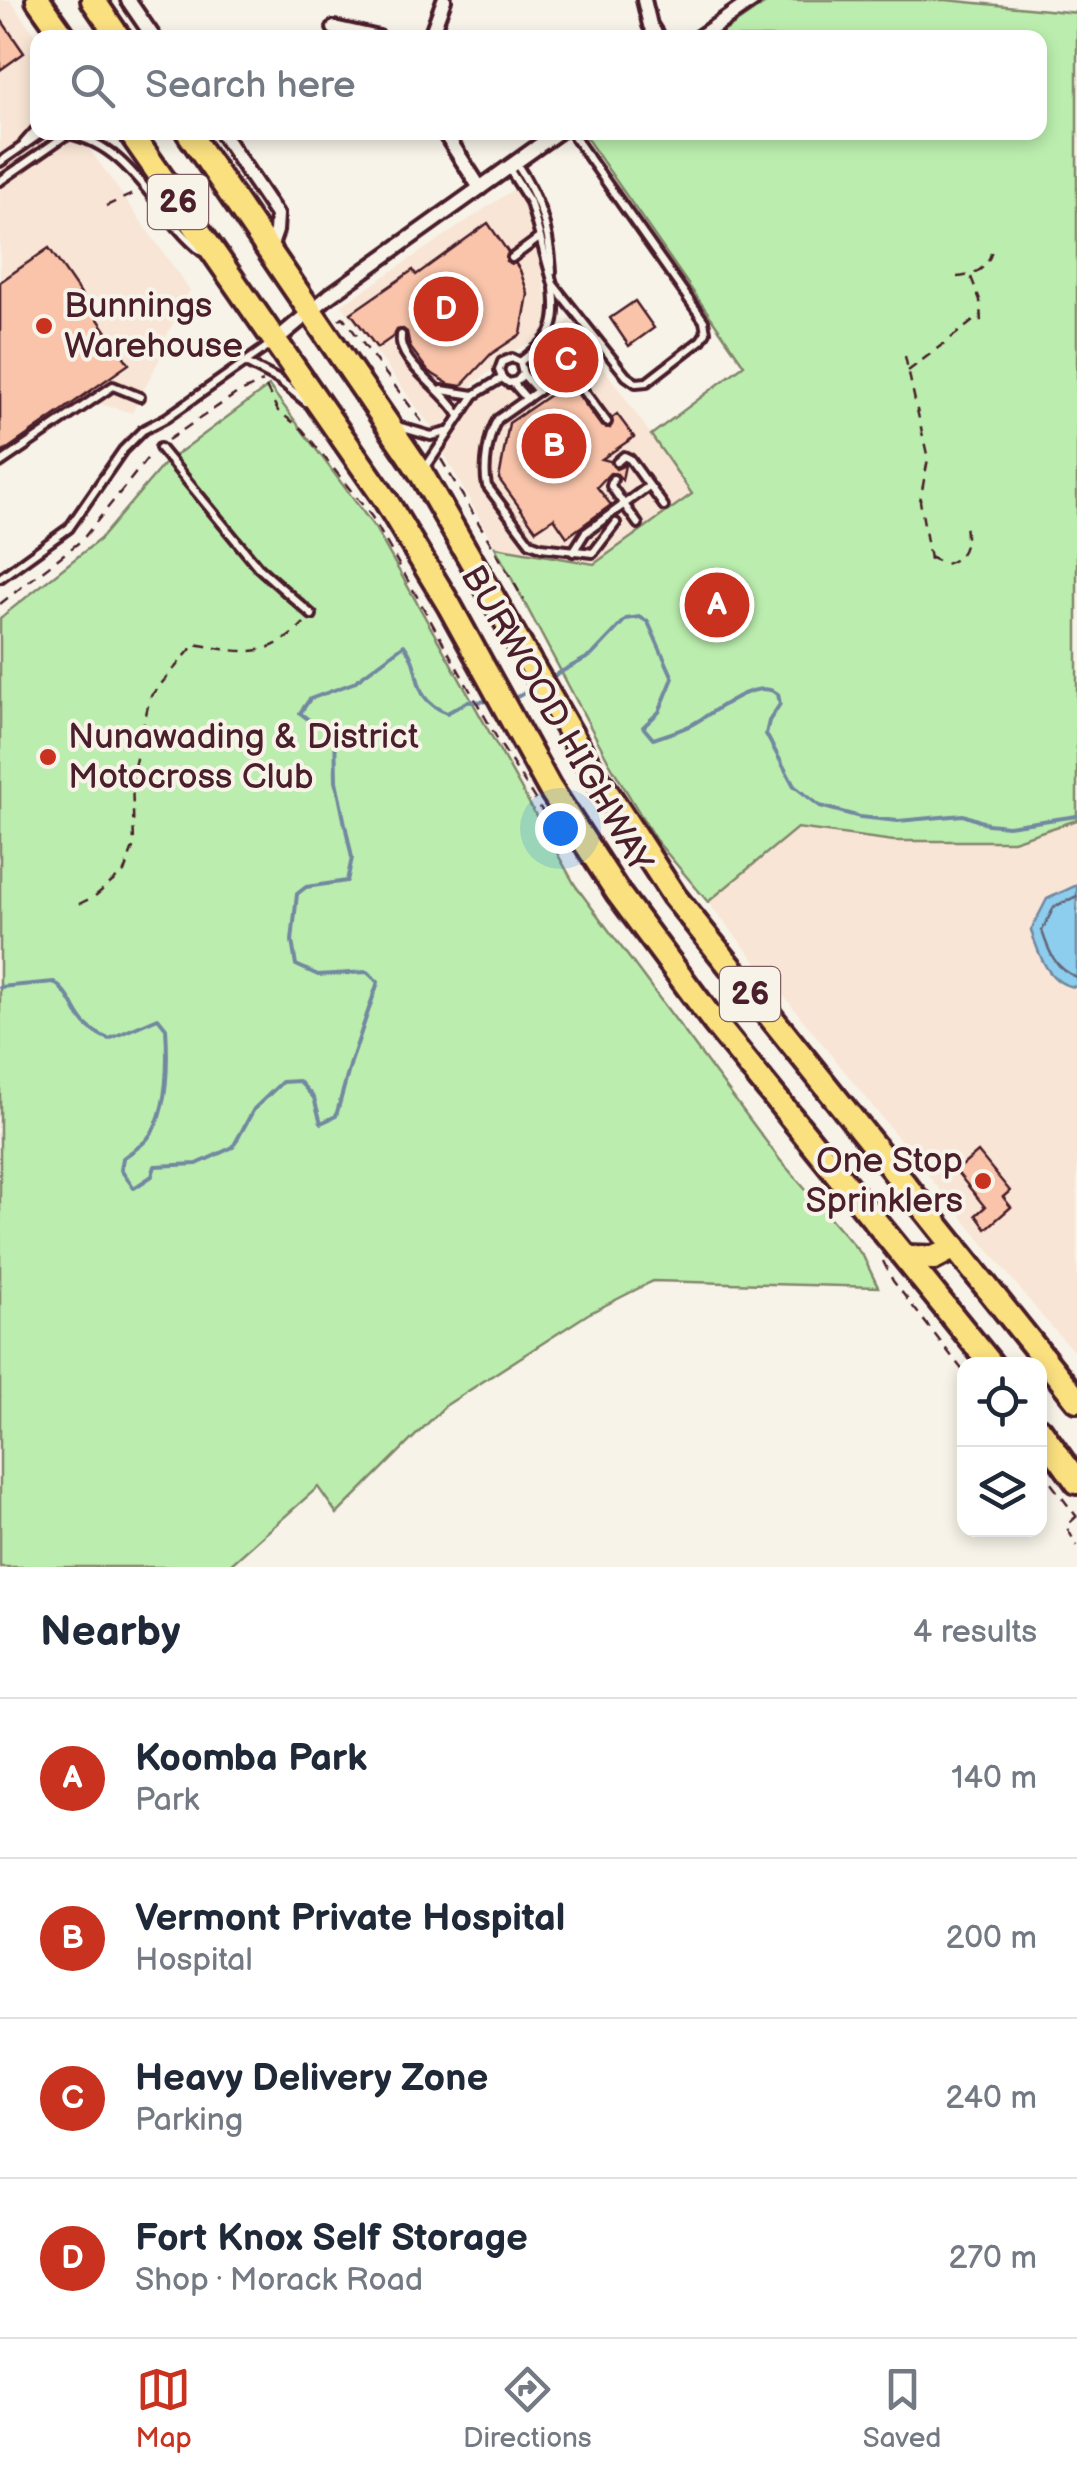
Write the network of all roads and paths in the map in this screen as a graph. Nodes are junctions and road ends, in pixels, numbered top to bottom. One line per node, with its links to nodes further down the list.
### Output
1 (38, 0): 8 (highway)
2 (92, 0): 9 (highway)
3 (128, 0): 10 (street)
4 (444, 0): 12 (street)
5 (644, 0): 13 (street)
6 (753, 0): 14 (street)
7 (334, 28): 11 (street)
8 (59, 30)
9 (113, 30)
10 (149, 30)
11 (343, 30)
12 (433, 30)
13 (653, 30)
14 (710, 30)
15 (30, 136): 25 (lane)
16 (32, 140): 25 (lane)
17 (59, 140): 28 (lane)
18 (86, 140): 36 (lane)
19 (136, 140): 36 (highway, BURWOOD HIGHWAY / 26)
20 (194, 140): 33 (highway, BURWOOD HIGHWAY / 26)
21 (226, 140): 33 (street)
22 (449, 140): 29 (street)
23 (547, 140): 27 (street)
24 (577, 140): 39 (lane)
25 (20, 148): 26 (lane)
26 (0, 162)
27 (512, 165): 29 (street); 32 (lane); 39 (lane)
28 (0, 181)
29 (480, 188): 40 (street)
30 (136, 192): 31 (path)
31 (106, 206)
32 (539, 238): 35 (lane); 39 (lane)
33 (270, 248): 40 (highway, BURWOOD HIGHWAY / 26)
34 (992, 248): 37 (path)
35 (512, 258)
36 (226, 271): 44 (highway, BURWOOD HIGHWAY / 26)
37 (971, 275): 38 (path); 41 (path)
38 (957, 277)
39 (553, 284): 46 (lane)
40 (312, 310): 44 (street); 60 (highway, BURWOOD HIGHWAY / 26)
41 (981, 315): 42 (path); 48 (path)
42 (982, 325)
43 (401, 334): 52 (lane)
44 (276, 340): 47 (lane); 57 (highway, BURWOOD HIGHWAY / 26)
45 (905, 356): 48 (path)
46 (520, 362): 49 (lane); 50 (lane)
47 (246, 363): 57 (lane); 76 (lane)
48 (908, 371): 74 (path)
49 (523, 374): 51 (lane); 53 (lane)
50 (502, 378): 51 (lane); 54 (lane)
51 (513, 382): 56 (lane)
52 (440, 389): 54 (lane); 58 (lane)
53 (538, 391): 56 (lane); 59 (lane)
54 (474, 395): 58 (lane)
55 (140, 397): 63 (lane)
56 (527, 399): 73 (lane)
57 (324, 408): 79 (highway, BURWOOD HIGHWAY / 26)
58 (459, 416): 61 (lane)
59 (603, 421)
60 (389, 424): 61 (lane); 65 (highway, BURWOOD HIGHWAY / 26)
61 (448, 432): 65 (lane)
62 (160, 448): 77 (path); 78 (lane); 79 (path)
63 (0, 462)
64 (617, 462): 67 (lane)
65 (421, 473): 83 (highway, BURWOOD HIGHWAY / 26)
66 (612, 479): 68 (lane)
67 (649, 486): 68 (lane); 69 (lane)
68 (624, 504): 71 (lane); 73 (lane)
69 (664, 506)
70 (616, 523): 73 (lane)
71 (638, 524)
72 (965, 525): 74 (path)
73 (573, 552)
74 (929, 557): 75 (path)
75 (931, 564)
76 (0, 578)
77 (0, 604)
78 (312, 615): 82 (path)
79 (468, 662): 80 (highway, BURWOOD HIGHWAY / 26); 80 (path)
80 (512, 741): 81 (path); 85 (highway, BURWOOD HIGHWAY / 26)
81 (570, 853)
82 (79, 904)
83 (955, 1247): 85 (highway); 88 (highway, BURWOOD HIGHWAY / 26)
84 (877, 1250): 87 (path)
85 (905, 1257): 86 (highway, BURWOOD HIGHWAY / 26)
86 (985, 1357)
87 (957, 1363)
88 (1077, 1400)
89 (1047, 1440): 91 (highway)
90 (1047, 1478): 92 (path)
91 (1077, 1482)
92 (1077, 1517): 93 (path, bridge)
93 (1077, 1546)

